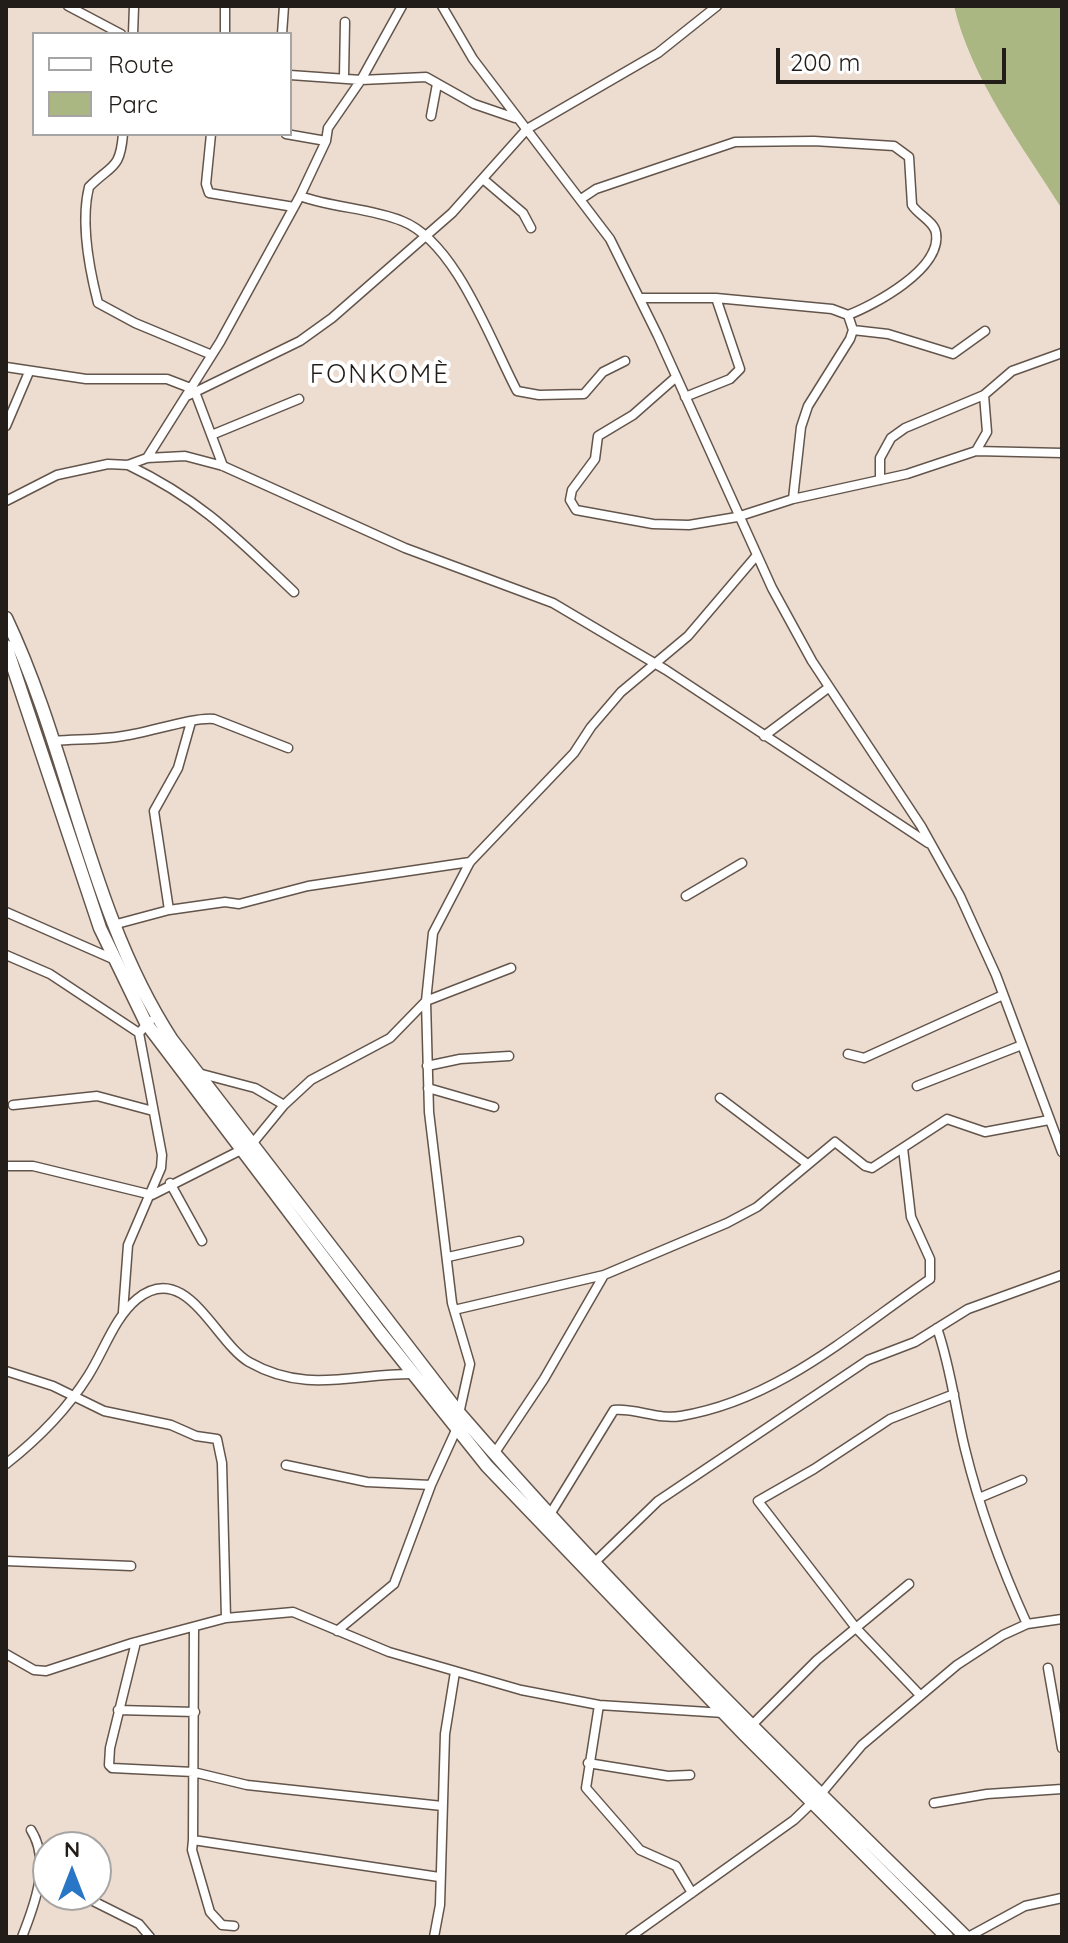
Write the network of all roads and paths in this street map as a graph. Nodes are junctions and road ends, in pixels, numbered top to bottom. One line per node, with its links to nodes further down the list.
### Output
1 (68, 6): 9 (street)
2 (134, 6): 10 (street)
3 (225, 6): 11 (street)
4 (284, 6): 12 (street)
5 (402, 6): 15 (street)
6 (442, 6): 18 (street)
7 (717, 6): 19 (street)
8 (345, 22): 14 (street)
9 (117, 32)
10 (133, 32)
11 (225, 32)
12 (282, 32)
13 (292, 75): 14 (street)
14 (344, 77): 15 (street)
15 (361, 80): 16 (street); 23 (street)
16 (437, 84): 17 (street); 18 (street)
17 (431, 116)
18 (516, 118): 19 (street)
19 (527, 129): 24 (street); 26 (street)
20 (292, 135): 23 (street)
21 (123, 136): 36 (street)
22 (211, 136): 27 (street)
23 (326, 141): 25 (street)
24 (483, 179): 28 (street); 29 (street)
25 (300, 196): 27 (street); 29 (street)
26 (581, 199): 30 (street); 32 (street)
27 (294, 207): 36 (street)
28 (531, 228)
29 (425, 233): 37 (street); 41 (street)
30 (640, 298): 31 (street); 40 (street)
31 (716, 298): 32 (street); 43 (street)
32 (848, 315): 33 (street)
33 (853, 330): 34 (street); 55 (street)
34 (985, 331)
35 (1062, 353): 42 (street)
36 (212, 355): 41 (street)
37 (625, 361)
38 (6, 367): 39 (street)
39 (29, 372): 41 (street); 45 (street)
40 (675, 378): 43 (street); 57 (street)
41 (192, 392): 47 (street); 51 (street)
42 (984, 395): 46 (street); 54 (street)
43 (685, 397): 57 (street)
44 (299, 399): 47 (street)
45 (6, 426)
46 (987, 432): 48 (street); 49 (street)
47 (214, 434): 53 (street)
48 (1000, 450): 49 (street); 50 (street)
49 (976, 451): 54 (street)
50 (1062, 453)
51 (147, 458): 52 (street); 53 (street)
52 (128, 465): 56 (street); 59 (street)
53 (223, 466): 62 (street)
54 (880, 480): 55 (street)
55 (793, 499): 57 (street)
56 (6, 501)
57 (737, 517): 58 (street)
58 (757, 555): 62 (street); 63 (street)
59 (294, 592)
60 (6, 618): 66 (street)
61 (6, 646): 76 (street)
62 (652, 664): 65 (street); 69 (street)
63 (828, 688): 65 (street); 68 (street)
64 (191, 722): 66 (street); 67 (street); 72 (street)
65 (764, 736): 68 (street)
66 (54, 741): 74 (street)
67 (288, 748)
68 (933, 846): 78 (street)
69 (470, 862): 72 (street); 79 (street)
70 (742, 863): 71 (street)
71 (686, 896)
72 (169, 910): 74 (street)
73 (6, 912): 76 (street)
74 (113, 925): 80 (street)
75 (6, 955): 80 (street)
76 (113, 959): 80 (street)
77 (511, 968): 79 (street)
78 (1003, 995): 81 (street); 82 (street)
79 (426, 1001): 84 (street); 90 (street)
80 (147, 1024): 85 (street); 92 (street); 94 (street)
81 (1022, 1045): 86 (street); 93 (street)
82 (848, 1054)
83 (509, 1056): 84 (street)
84 (427, 1066): 87 (street)
85 (197, 1073): 90 (street); 94 (street)
86 (917, 1086)
87 (428, 1088): 91 (street); 103 (street)
88 (720, 1098): 97 (street)
89 (13, 1105): 92 (street)
90 (284, 1105): 94 (street)
91 (494, 1107)
92 (153, 1111): 100 (street)
93 (1049, 1120): 95 (street); 96 (street)
94 (246, 1147): 99 (street); 110 (street); 113 (street)
95 (903, 1148): 97 (street); 121 (street)
96 (1062, 1152)
97 (806, 1163): 104 (street)
98 (6, 1166): 100 (street)
99 (170, 1183): 100 (street); 101 (street)
100 (152, 1195): 107 (street)
101 (202, 1241)
102 (519, 1241): 103 (street)
103 (448, 1257): 106 (street)
104 (604, 1275): 106 (street); 115 (street)
105 (1062, 1275): 108 (street)
106 (454, 1310): 113 (street)
107 (123, 1313): 110 (street); 112 (street)
108 (937, 1328): 111 (street); 123 (street)
109 (6, 1371): 112 (street)
110 (415, 1374): 114 (street)
111 (954, 1394): 120 (street); 130 (street)
112 (72, 1397): 116 (street); 126 (street)
113 (459, 1413): 114 (street); 115 (street)
114 (457, 1430): 119 (street); 140 (street)
115 (494, 1454): 121 (street)
116 (6, 1464)
117 (286, 1465): 119 (street)
118 (1022, 1480): 120 (street)
119 (431, 1485): 131 (street)
120 (979, 1498): 128 (street)
121 (549, 1516): 123 (street)
122 (6, 1561): 124 (street)
123 (595, 1562): 141 (street)
124 (131, 1566)
125 (909, 1584): 130 (street)
126 (226, 1618): 129 (street); 131 (street)
127 (1062, 1619): 128 (street)
128 (1027, 1624): 136 (street)
129 (194, 1627): 132 (street); 139 (street)
130 (856, 1628): 136 (street); 141 (street)
131 (337, 1631): 135 (street)
132 (136, 1642): 133 (street); 138 (street)
133 (6, 1654)
134 (1048, 1668): 142 (street)
135 (455, 1672): 137 (street); 149 (street)
136 (919, 1694): 147 (street)
137 (599, 1705): 140 (street); 143 (street)
138 (118, 1710): 139 (street); 144 (street)
139 (195, 1712): 144 (street)
140 (724, 1713): 147 (street)
141 (752, 1725): 147 (street)
142 (1062, 1748)
143 (588, 1763): 145 (street); 153 (street)
144 (193, 1772): 149 (street); 151 (street)
145 (690, 1775)
146 (1062, 1789): 148 (street)
147 (816, 1799): 153 (street); 161 (street); 162 (street)
148 (934, 1803)
149 (442, 1806): 152 (street)
150 (31, 1830): 157 (street)
151 (193, 1840): 152 (street); 156 (street)
152 (439, 1877): 159 (street)
153 (692, 1893): 160 (street)
154 (1062, 1898): 162 (street)
155 (112, 1910): 158 (street)
156 (234, 1926)
157 (22, 1937)
158 (150, 1937)
159 (434, 1937)
160 (630, 1937)
161 (947, 1937)
162 (967, 1937)

